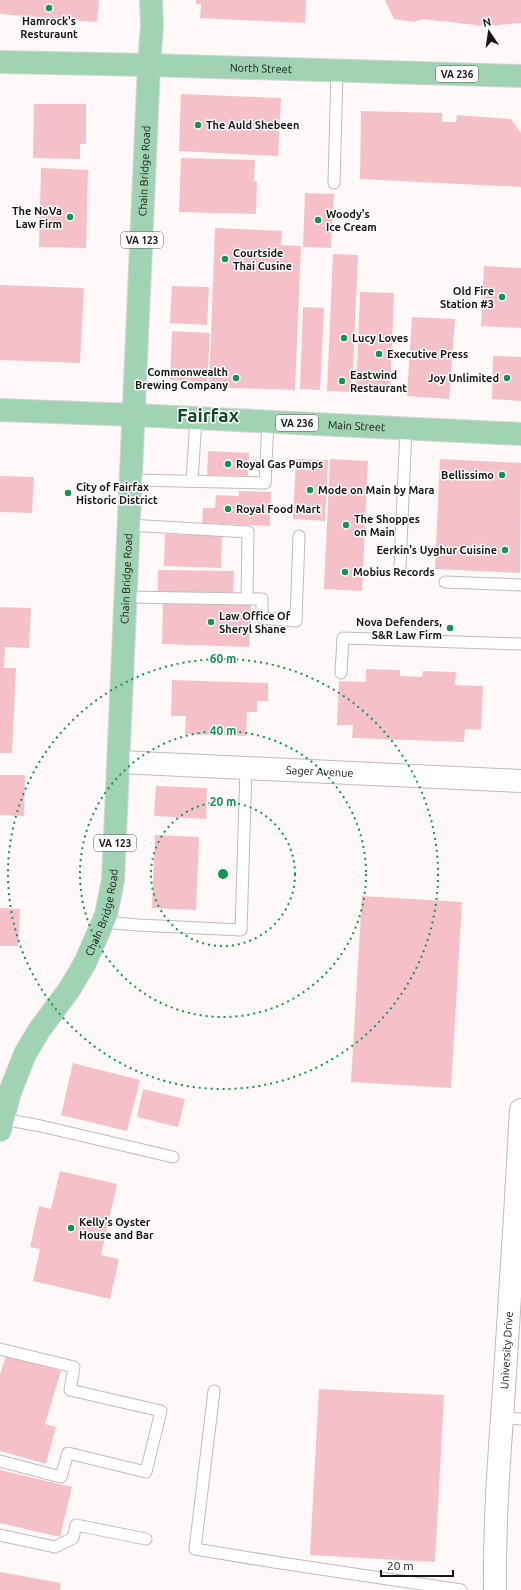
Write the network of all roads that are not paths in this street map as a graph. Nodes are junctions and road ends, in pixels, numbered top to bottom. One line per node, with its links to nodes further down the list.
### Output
1 (151, 0): 3 (main road, Chain Bridge Road / VA 123)
2 (0, 62): 3 (main road, North Street)
3 (149, 65): 4 (main road, North Street); 8 (main road, Chain Bridge Road / VA 123)
4 (337, 71): 5 (main road, North Street / VA 236); 6 (lane)
5 (521, 76)
6 (334, 183)
7 (0, 410): 8 (main road, Main Street / VA 236)
8 (134, 415): 9 (main road, Main Street / VA 236); 13 (main road, Chain Bridge Road / VA 123)
9 (196, 418): 10 (main road, Main Street / VA 236); 14 (lane)
10 (268, 422): 11 (main road, Main Street / VA 236); 14 (lane)
11 (406, 428): 12 (main road, Main Street / VA 236); 17 (lane)
12 (521, 434)
13 (132, 480): 14 (lane); 15 (main road, Chain Bridge Road / VA 123)
14 (192, 481)
15 (129, 525): 20 (main road, Chain Bridge Road / VA 123); 21 (lane)
16 (299, 536): 21 (lane)
17 (400, 567)
18 (445, 582): 19 (lane)
19 (521, 585)
20 (126, 597): 21 (lane); 24 (main road, Chain Bridge Road / VA 123)
21 (247, 599)
22 (521, 644): 23 (lane)
23 (341, 673)
24 (120, 762): 25 (street, Sager Avenue); 27 (main road, Chain Bridge Road / VA 123)
25 (246, 768): 26 (street, Sager Avenue); 27 (lane)
26 (521, 780)
27 (103, 922): 29 (main road, Chain Bridge Road / VA 123)
28 (521, 1120): 31 (street, University Drive)
29 (2, 1125): 30 (lane)
30 (173, 1157)
31 (518, 1192): 32 (street, University Drive)
32 (515, 1310): 35 (street, University Drive)
33 (0, 1349): 36 (lane)
34 (214, 1391): 39 (lane)
35 (511, 1418): 40 (street, University Drive)
36 (0, 1461)
37 (0, 1535): 38 (lane)
38 (146, 1539)
39 (461, 1590)
40 (495, 1590)

